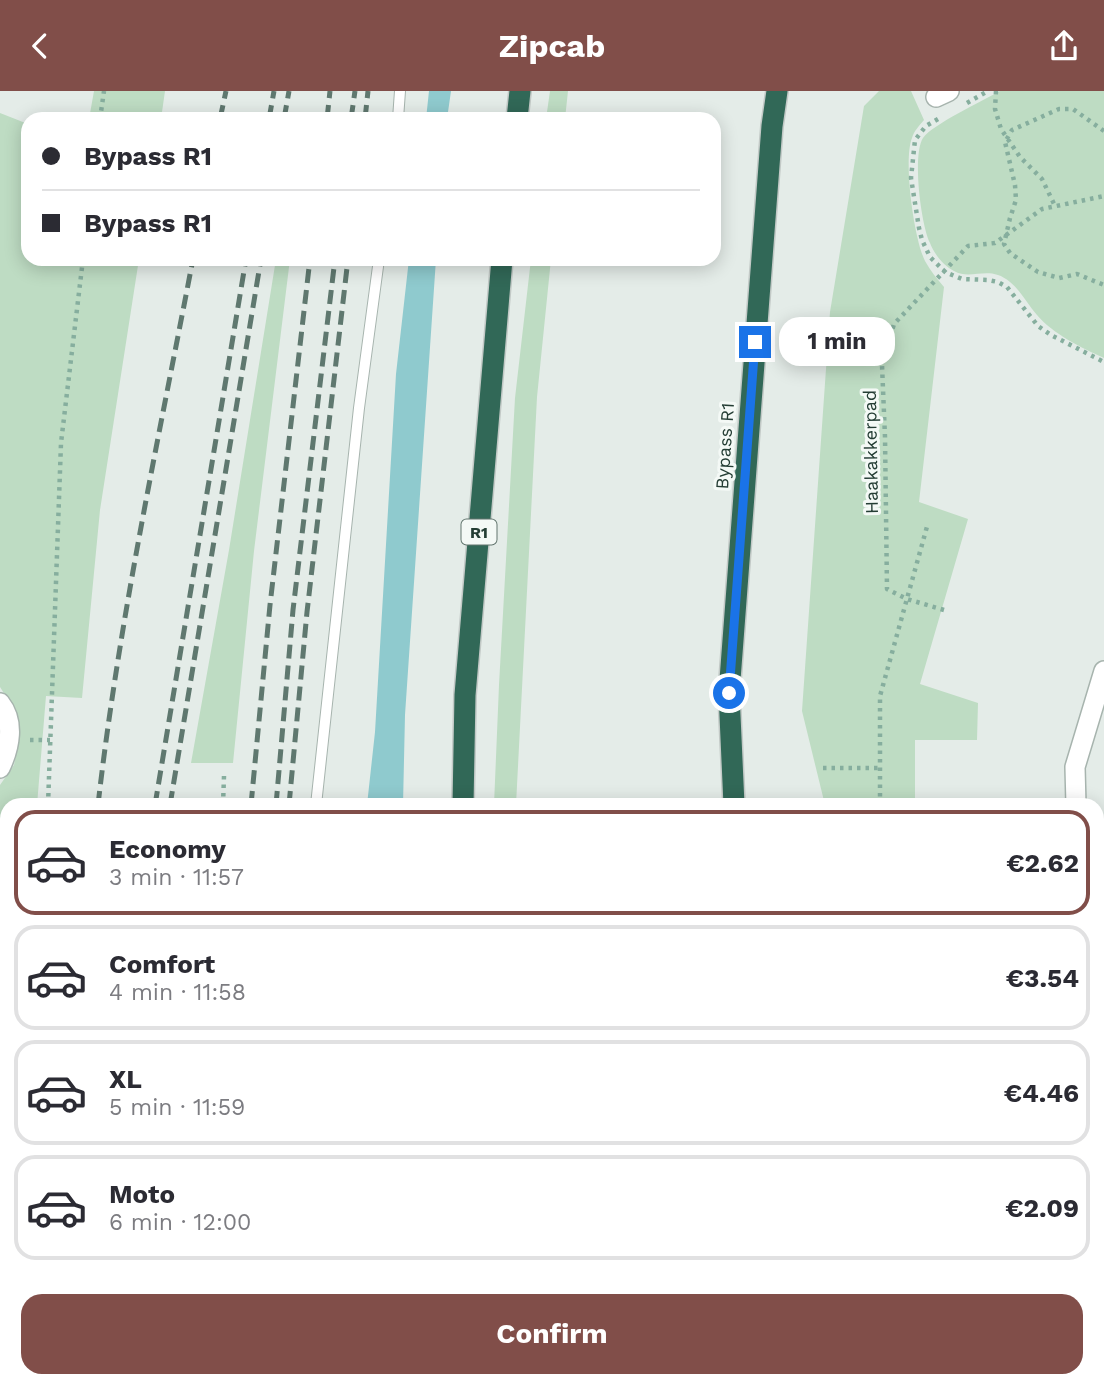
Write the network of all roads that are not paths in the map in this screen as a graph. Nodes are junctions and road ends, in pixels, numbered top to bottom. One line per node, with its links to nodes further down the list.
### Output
1 (400, 91): 4 (lane)
2 (520, 91): 5 (highway)
3 (777, 91): 13 (highway, Bypass R1)
4 (398, 112)
5 (517, 112)
6 (378, 266): 11 (lane)
7 (501, 266): 12 (highway, R1)
8 (1104, 671): 14 (street)
9 (0, 703): 10 (street)
10 (0, 768)
11 (317, 798)
12 (463, 798)
13 (734, 798)
14 (1076, 798)

